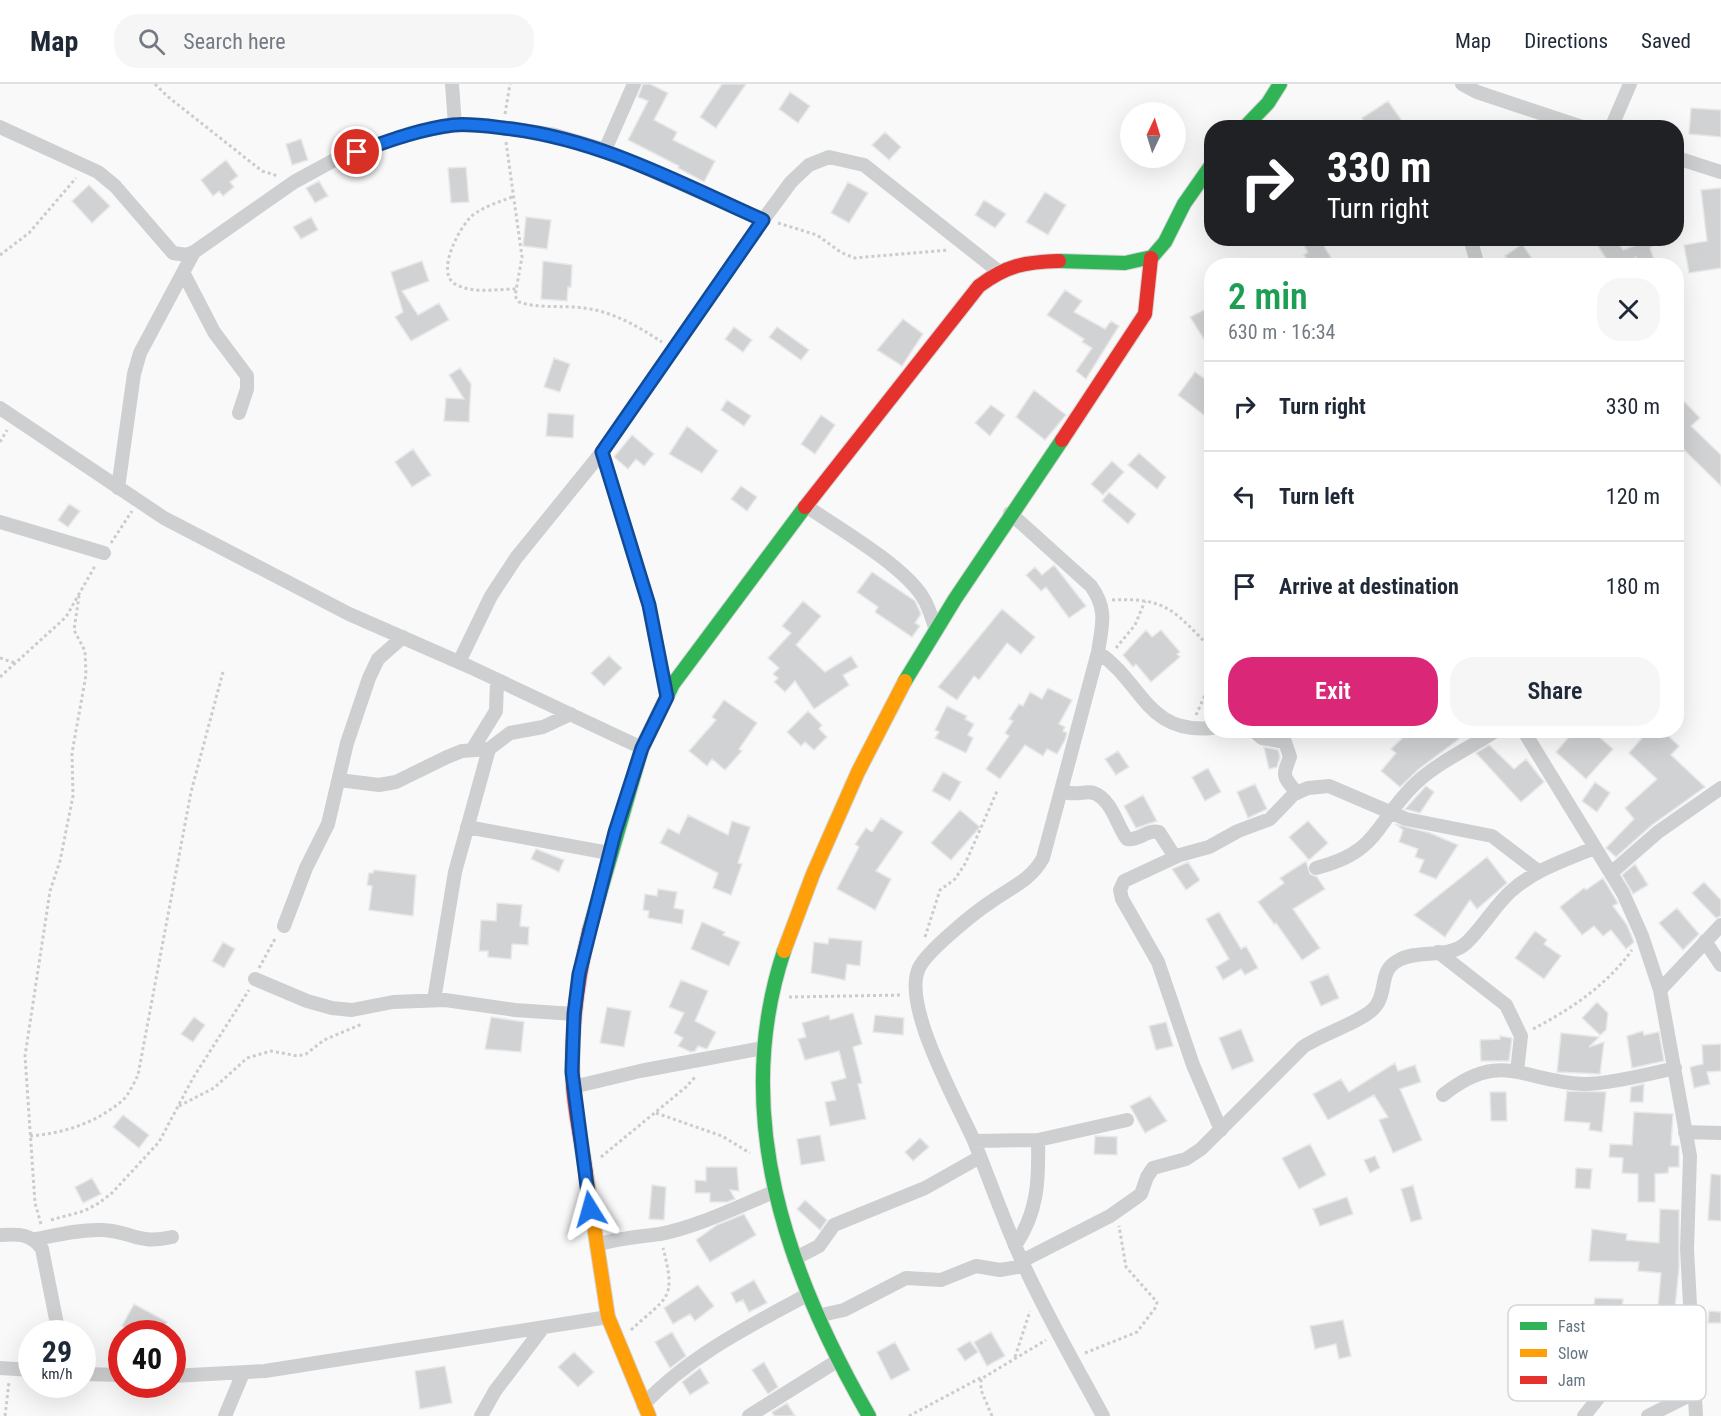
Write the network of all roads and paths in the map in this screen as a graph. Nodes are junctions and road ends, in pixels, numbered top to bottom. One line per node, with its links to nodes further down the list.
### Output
1 (155, 84): 19 (path)
2 (452, 84): 11 (street)
3 (510, 84): 13 (path)
4 (634, 84): 14 (street)
5 (1280, 84): 8 (street)
6 (1462, 84): 9 (street)
7 (1630, 84): 10 (street)
8 (1252, 120)
9 (1561, 120)
10 (1614, 120)
11 (454, 125): 13 (street); 19 (street)
12 (0, 126): 16 (street)
13 (503, 128): 14 (street); 20 (path)
14 (605, 150): 21 (street)
15 (1684, 160): 17 (street)
16 (85, 165): 23 (street); 24 (path)
17 (1721, 172)
18 (1204, 176): 25 (street)
19 (294, 182): 23 (street)
20 (512, 197): 28 (path); 28 (path)
21 (763, 220): 22 (path); 22 (street); 29 (street)
22 (967, 247): 26 (street)
23 (194, 252): 27 (street)
24 (0, 255)
25 (1151, 258): 26 (street); 36 (street)
26 (998, 271): 35 (street)
27 (184, 274): 31 (street); 33 (street)
28 (516, 289): 29 (path)
29 (673, 349): 32 (street)
30 (0, 408): 33 (street)
31 (239, 413)
32 (602, 452): 47 (street); 52 (street)
33 (118, 488): 34 (street)
34 (138, 501): 38 (path); 43 (street)
35 (806, 506): 42 (street); 52 (street)
36 (1010, 513): 40 (street); 42 (street)
37 (0, 522): 38 (street)
38 (104, 553): 39 (path)
39 (79, 596): 48 (path); 103 (path)
40 (1101, 601): 41 (path); 45 (street)
41 (1145, 601): 44 (path); 45 (path)
42 (936, 630): 86 (street)
43 (403, 638): 47 (street); 63 (street)
44 (1204, 642)
45 (1102, 655): 55 (street); 66 (street)
46 (0, 658): 48 (path)
47 (459, 662): 51 (street)
48 (16, 663): 50 (path)
49 (223, 672): 103 (path)
50 (0, 677)
51 (497, 680): 54 (street); 62 (street)
52 (667, 697): 60 (street)
53 (1204, 698): 55 (path)
54 (571, 714): 60 (street); 61 (street)
55 (1193, 728): 56 (street)
56 (1204, 728)
57 (1262, 738): 67 (street)
58 (1484, 738): 68 (street)
59 (1528, 738): 70 (street)
60 (642, 748): 71 (street)
61 (489, 749): 62 (street); 69 (street)
62 (472, 750): 63 (street)
63 (339, 780): 77 (street)
64 (1721, 788): 75 (street)
65 (997, 791): 79 (path)
66 (1062, 791): 72 (street); 85 (street)
67 (1297, 793): 68 (street); 72 (street)
68 (1392, 812): 73 (street); 74 (street)
69 (467, 827): 71 (street); 87 (street)
70 (1594, 848): 74 (street); 75 (street)
71 (609, 853): 88 (street)
72 (1175, 857): 100 (street)
73 (1316, 868)
74 (1538, 871): 81 (street)
75 (1611, 873): 78 (street)
76 (1721, 925): 80 (street)
77 (284, 926): 83 (path)
78 (1642, 936): 84 (street); 90 (path)
79 (924, 939)
80 (1705, 941): 82 (street); 84 (street)
81 (1438, 952): 90 (street); 100 (street)
82 (1721, 965)
83 (255, 980): 87 (street); 97 (path)
84 (1660, 990): 93 (street)
85 (915, 994): 86 (path); 105 (street)
86 (772, 997): 91 (street)
87 (434, 1000): 88 (street)
88 (574, 1014): 95 (street)
89 (368, 1021): 97 (path)
90 (1521, 1036): 94 (street)
91 (763, 1048): 92 (street); 107 (street)
92 (707, 1058): 95 (street); 98 (path)
93 (1675, 1068): 94 (street); 101 (street)
94 (1517, 1071): 96 (street)
95 (573, 1087): 108 (street)
96 (1443, 1095)
97 (178, 1107): 111 (path)
98 (656, 1113): 107 (path); 108 (path)
99 (1127, 1120): 104 (street)
100 (1221, 1130): 110 (street)
101 (1685, 1132): 102 (street); 122 (street)
102 (1721, 1133)
103 (30, 1136): 111 (path)
104 (1038, 1140): 105 (street); 117 (street)
105 (974, 1141): 106 (street)
106 (980, 1157): 117 (street); 118 (street)
107 (768, 1165): 109 (street)
108 (585, 1174): 116 (street)
109 (774, 1192): 112 (street); 118 (street)
110 (1120, 1208): 119 (street); 130 (path)
111 (41, 1222): 115 (path)
112 (660, 1234): 116 (street); 128 (path)
113 (0, 1235): 115 (street)
114 (172, 1237): 115 (street)
115 (41, 1238): 125 (street)
116 (596, 1245): 124 (street)
117 (1015, 1246): 119 (street)
118 (794, 1259): 120 (street)
119 (1023, 1264): 121 (street); 123 (street)
120 (807, 1295): 123 (street); 139 (street)
121 (1039, 1296): 127 (street); 129 (path)
122 (1687, 1305)
123 (817, 1316): 131 (street)
124 (608, 1317): 126 (street); 128 (street)
125 (57, 1320)
126 (542, 1329): 133 (street); 142 (street)
127 (1058, 1333): 129 (path); 130 (street)
128 (617, 1344): 139 (street)
129 (1015, 1357): 135 (path)
130 (1072, 1360): 147 (street)
131 (837, 1361): 143 (street); 144 (street)
132 (5, 1368): 140 (path)
133 (243, 1372): 134 (street); 141 (street)
134 (186, 1375)
135 (986, 1375): 145 (path); 146 (path)
136 (1598, 1401): 148 (street)
137 (1678, 1401): 149 (street)
138 (1695, 1401): 150 (street)
139 (646, 1410)
140 (5, 1416)
141 (225, 1416)
142 (481, 1416)
143 (749, 1416)
144 (869, 1416)
145 (909, 1416)
146 (992, 1416)
147 (1103, 1416)
148 (1584, 1416)
149 (1648, 1416)
150 (1696, 1416)

